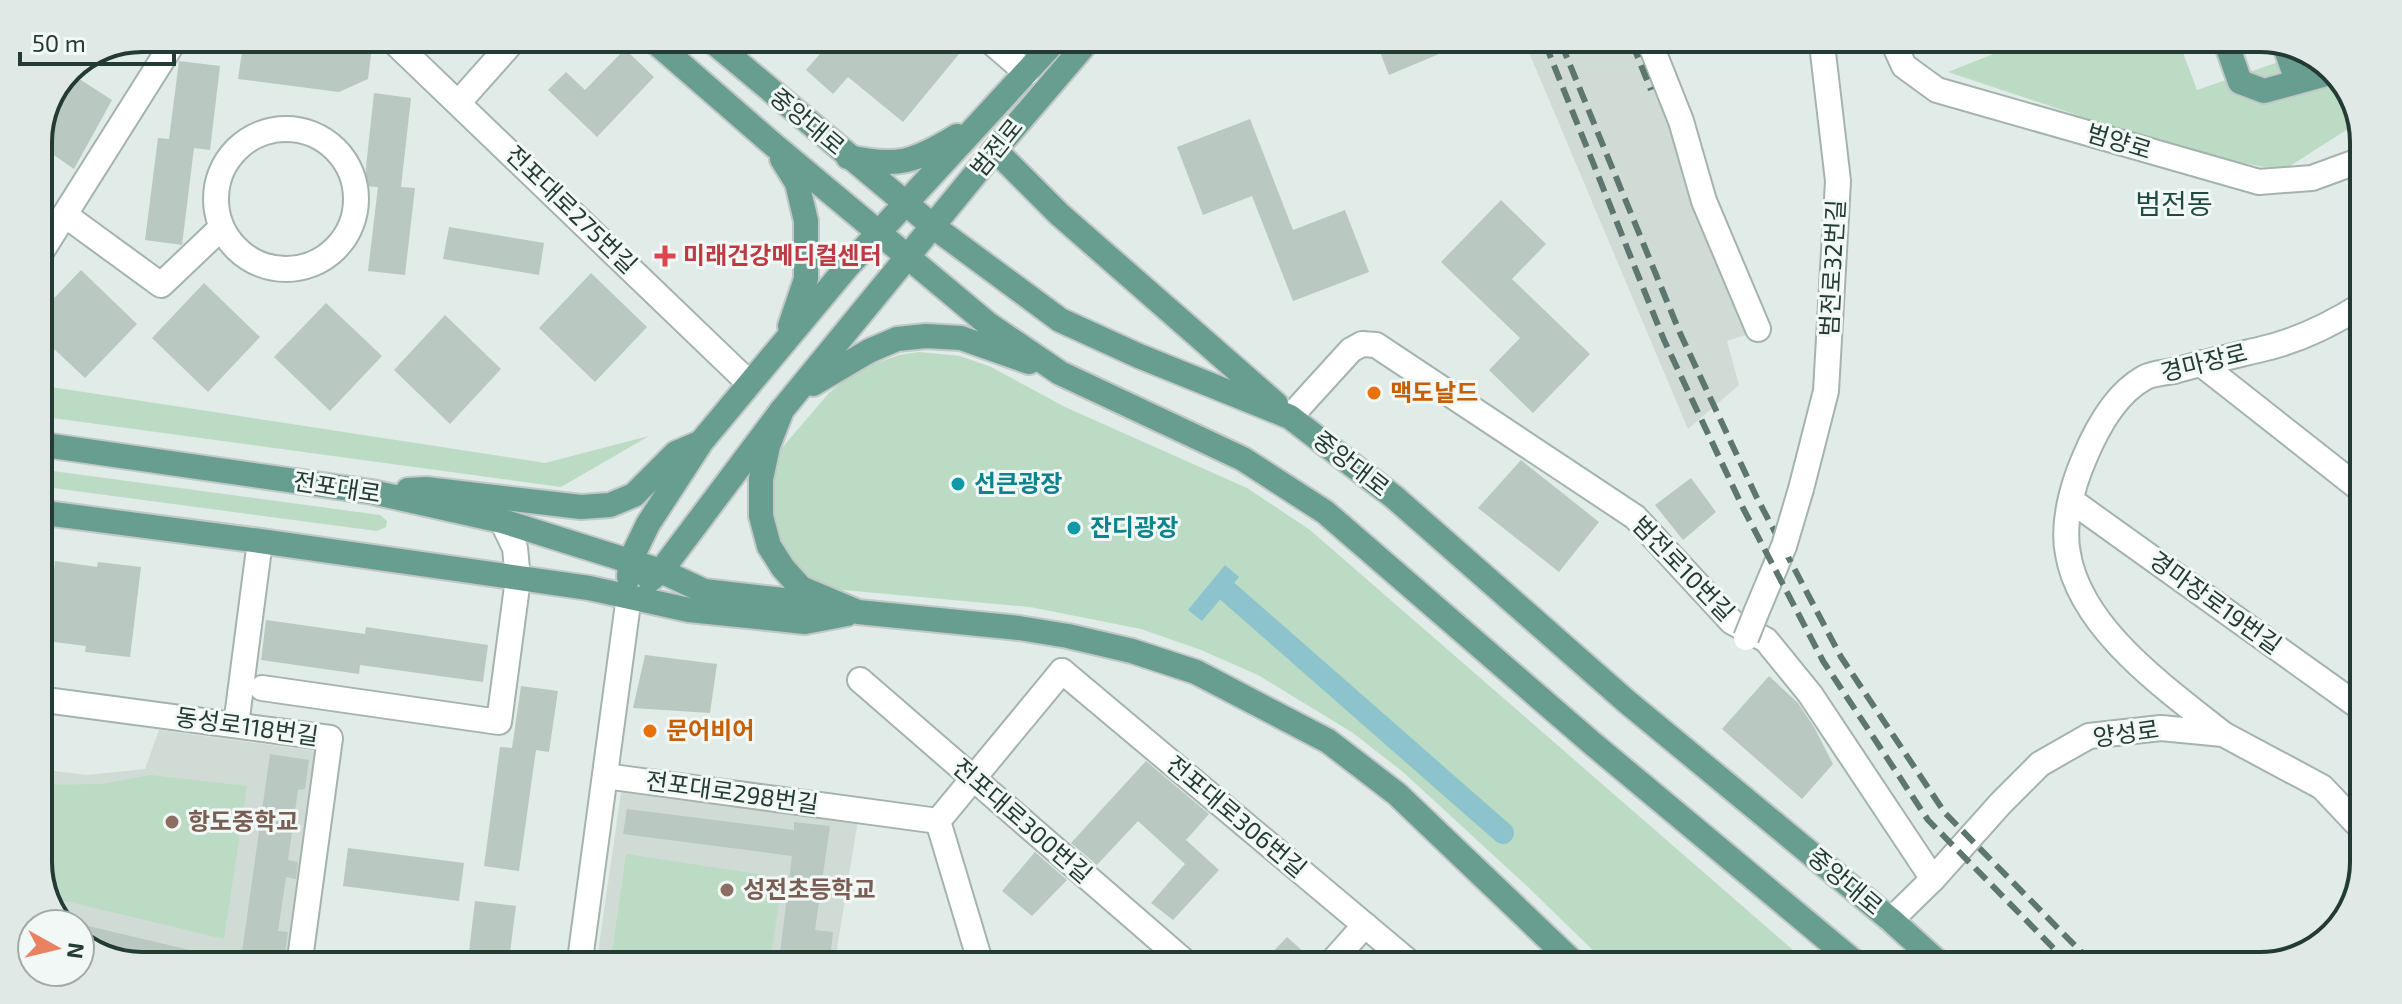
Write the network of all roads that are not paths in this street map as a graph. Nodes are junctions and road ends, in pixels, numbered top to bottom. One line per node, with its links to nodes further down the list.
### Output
1 (167, 52): 24 (street)
2 (405, 52): 17 (street, 전포대로275번길)
3 (503, 52): 17 (street)
4 (667, 52): 19 (main road, 중앙대로)
5 (725, 52): 21 (main road, 중앙대로)
6 (1003, 52): 14 (street)
7 (1045, 52): 14 (main road, 범전로)
8 (1079, 52): 20 (main road, 범전로)
9 (1654, 52): 31 (street)
10 (1823, 52): 52 (street, 범전로32번길, bridge)
11 (1898, 52): 22 (street, 범양로)
12 (2229, 52): 16 (main road)
13 (2289, 57): 16 (main road)
14 (1027, 73): 18 (main road, 범전로)
15 (2321, 75): 16 (main road)
16 (2297, 81)
17 (459, 102): 35 (street, 전포대로275번길)
18 (989, 115): 21 (main road); 23 (main road, 범전로)
19 (769, 141): 27 (main road, 중앙대로); 32 (main road)
20 (995, 150): 25 (main road, 범전로); 37 (main road)
21 (848, 157): 23 (main road, 중앙대로)
22 (2350, 164)
23 (905, 204): 25 (main road, 중앙대로); 27 (main road, 범전로)
24 (65, 215): 26 (street); 28 (street)
25 (934, 227): 29 (main road, 범전로); 37 (main road, 중앙대로)
26 (221, 228): 26 (street)
27 (879, 232): 29 (main road, 중앙대로); 32 (main road)
28 (52, 235)
29 (909, 257): 34 (main road, 중앙대로); 36 (main road)
30 (2350, 313): 33 (street, 경마장로)
31 (1758, 329)
32 (783, 344): 35 (main road)
33 (2200, 363): 40 (street); 42 (street, 경마장로)
34 (1060, 373): 36 (main road); 74 (main road, 중앙대로)
35 (749, 383): 38 (main road)
36 (788, 403): 47 (main road); 50 (main road)
37 (1290, 417): 64 (street, 범전로10번길); 65 (main road, 중앙대로)
38 (702, 441): 41 (main road); 46 (main road)
39 (52, 446): 41 (main road, 전포대로)
40 (2350, 481)
41 (372, 492): 44 (main road, 전포대로)
42 (2072, 501): 56 (street, 경마장로19번길); 59 (street, 경마장로)
43 (52, 514): 45 (main road)
44 (502, 521): 46 (main road, 전포대로); 48 (street)
45 (260, 541): 48 (main road); 58 (street)
46 (630, 561): 47 (main road, 전포대로); 49 (main road)
47 (661, 571): 49 (main road); 50 (main road, 전포대로)
48 (518, 579): 49 (main road); 55 (street)
49 (629, 596): 50 (main road); 60 (street)
50 (858, 612): 51 (main road)
51 (1068, 636): 53 (street); 73 (main road)
52 (1746, 638)
53 (1062, 671): 61 (street); 66 (street, 전포대로306번길)
54 (860, 680): 61 (street, 전포대로300번길)
55 (262, 688)
56 (2350, 700)
57 (52, 701): 58 (street, 동성로118번길)
58 (236, 725): 67 (street, 동성로118번길)
59 (2223, 734): 62 (street, 양성로); 64 (street, 양성로)
60 (605, 776): 63 (street, 전포대로298번길); 68 (street)
61 (973, 779): 63 (street); 70 (street, 전포대로300번길)
62 (2350, 817)
63 (938, 821): 69 (street)
64 (1933, 879): 65 (street, 양성로)
65 (1891, 920): 75 (main road, 중앙대로)
66 (1365, 925): 71 (street); 72 (street, 전포대로306번길)
67 (301, 952)
68 (581, 952)
69 (977, 952)
70 (1173, 952)
71 (1341, 952)
72 (1397, 952)
73 (1562, 952)
74 (1842, 952)
75 (1927, 952)

